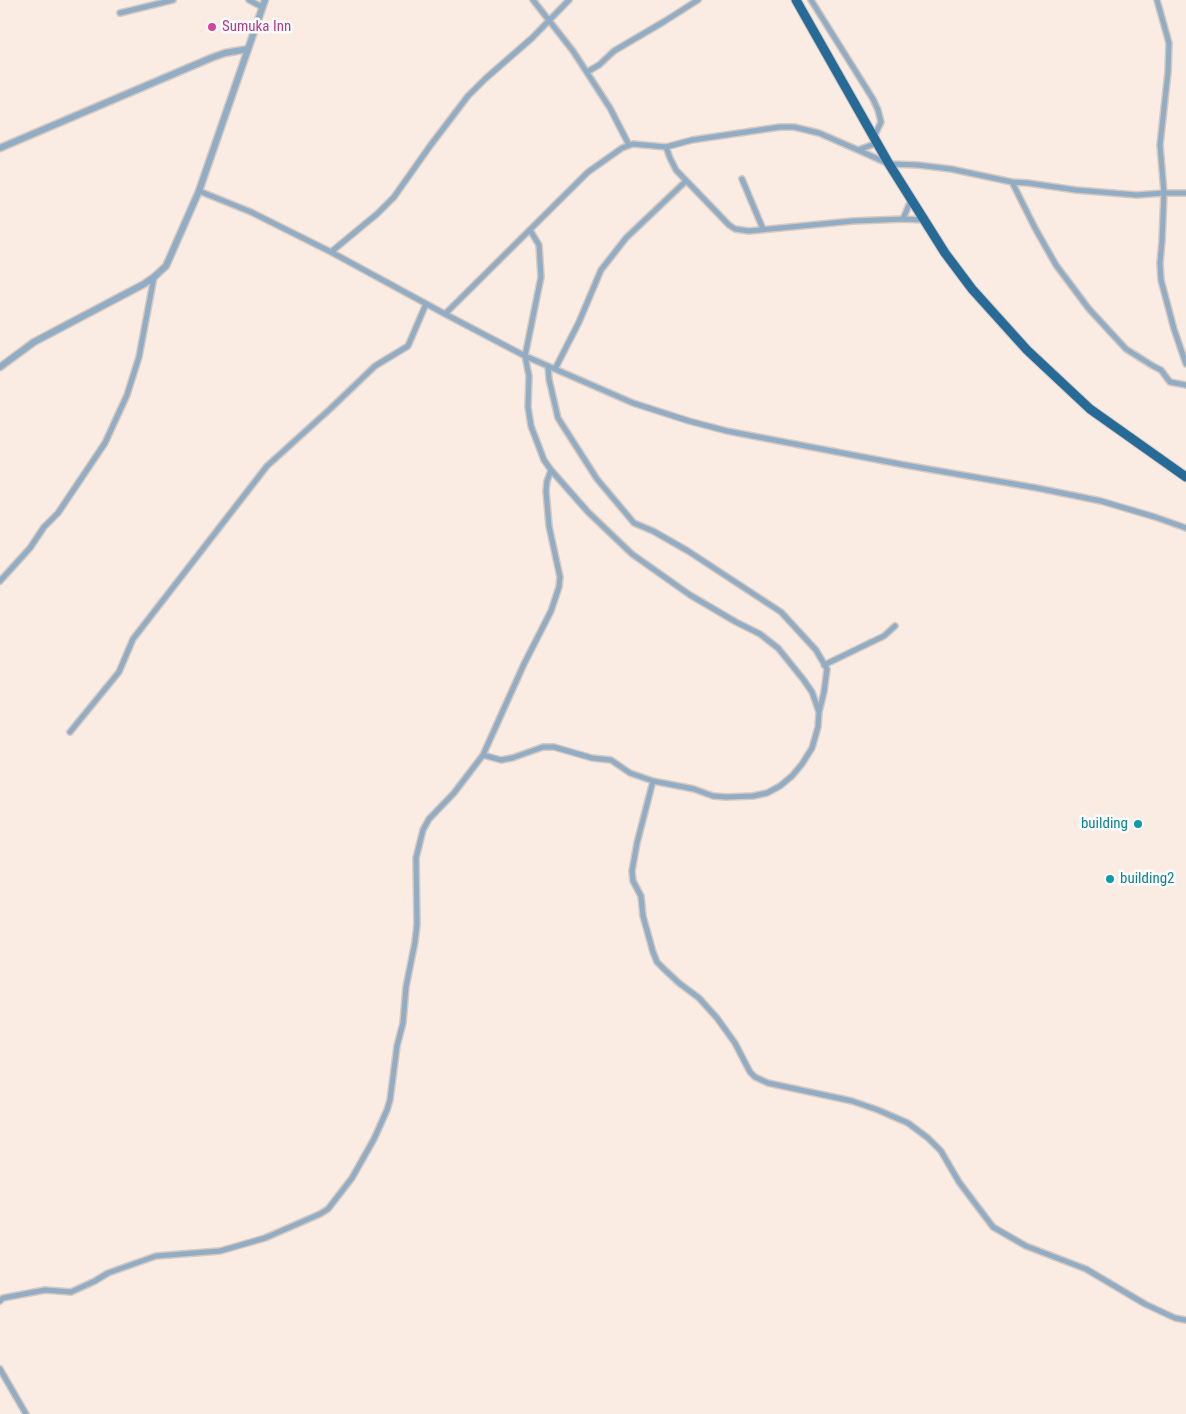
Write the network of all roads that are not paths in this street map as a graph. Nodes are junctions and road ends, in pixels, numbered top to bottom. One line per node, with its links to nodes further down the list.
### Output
1 (173, 0): 11 (street)
2 (249, 0): 10 (street)
3 (265, 0): 10 (street)
4 (533, 0): 12 (street)
5 (569, 0): 12 (street)
6 (698, 0): 14 (street)
7 (796, 0): 15 (highway)
8 (1157, 0): 25 (street)
9 (814, 1): 15 (street)
10 (262, 7): 13 (street)
11 (120, 13)
12 (550, 20): 14 (street); 32 (street)
13 (248, 49): 18 (street); 24 (street)
14 (587, 72): 16 (street)
15 (875, 140): 19 (street); 20 (highway)
16 (630, 145): 17 (street); 31 (street)
17 (666, 147): 19 (street); 22 (street)
18 (0, 148)
19 (858, 150): 20 (street)
20 (889, 164): 23 (street); 27 (highway)
21 (742, 179): 30 (street)
22 (686, 181): 30 (street); 40 (street)
23 (1012, 182): 25 (street); 41 (street)
24 (199, 191): 32 (street); 33 (street)
25 (1164, 193): 26 (street); 37 (street)
26 (1186, 193)
27 (912, 199): 28 (street); 29 (highway)
28 (903, 219): 29 (street); 30 (street)
29 (925, 220): 43 (highway)
30 (763, 229)
31 (530, 230): 35 (street); 36 (street)
32 (331, 252): 34 (street)
33 (154, 277): 39 (street); 45 (street)
34 (426, 304): 35 (street); 49 (street)
35 (445, 314): 36 (street)
36 (525, 356): 38 (street); 42 (street)
37 (1186, 364)
38 (548, 366): 40 (street); 47 (street)
39 (0, 367)
40 (555, 369): 44 (street)
41 (1186, 384)
42 (551, 470): 48 (street); 50 (street)
43 (1186, 477)
44 (1186, 528)
45 (0, 581)
46 (895, 626): 47 (street)
47 (824, 665): 48 (street)
48 (819, 712): 51 (street)
49 (70, 732)
50 (483, 755): 51 (street); 52 (street)
51 (653, 780): 53 (street)
52 (0, 1301)
53 (1186, 1320)
54 (0, 1369): 55 (street)
55 (26, 1414)

